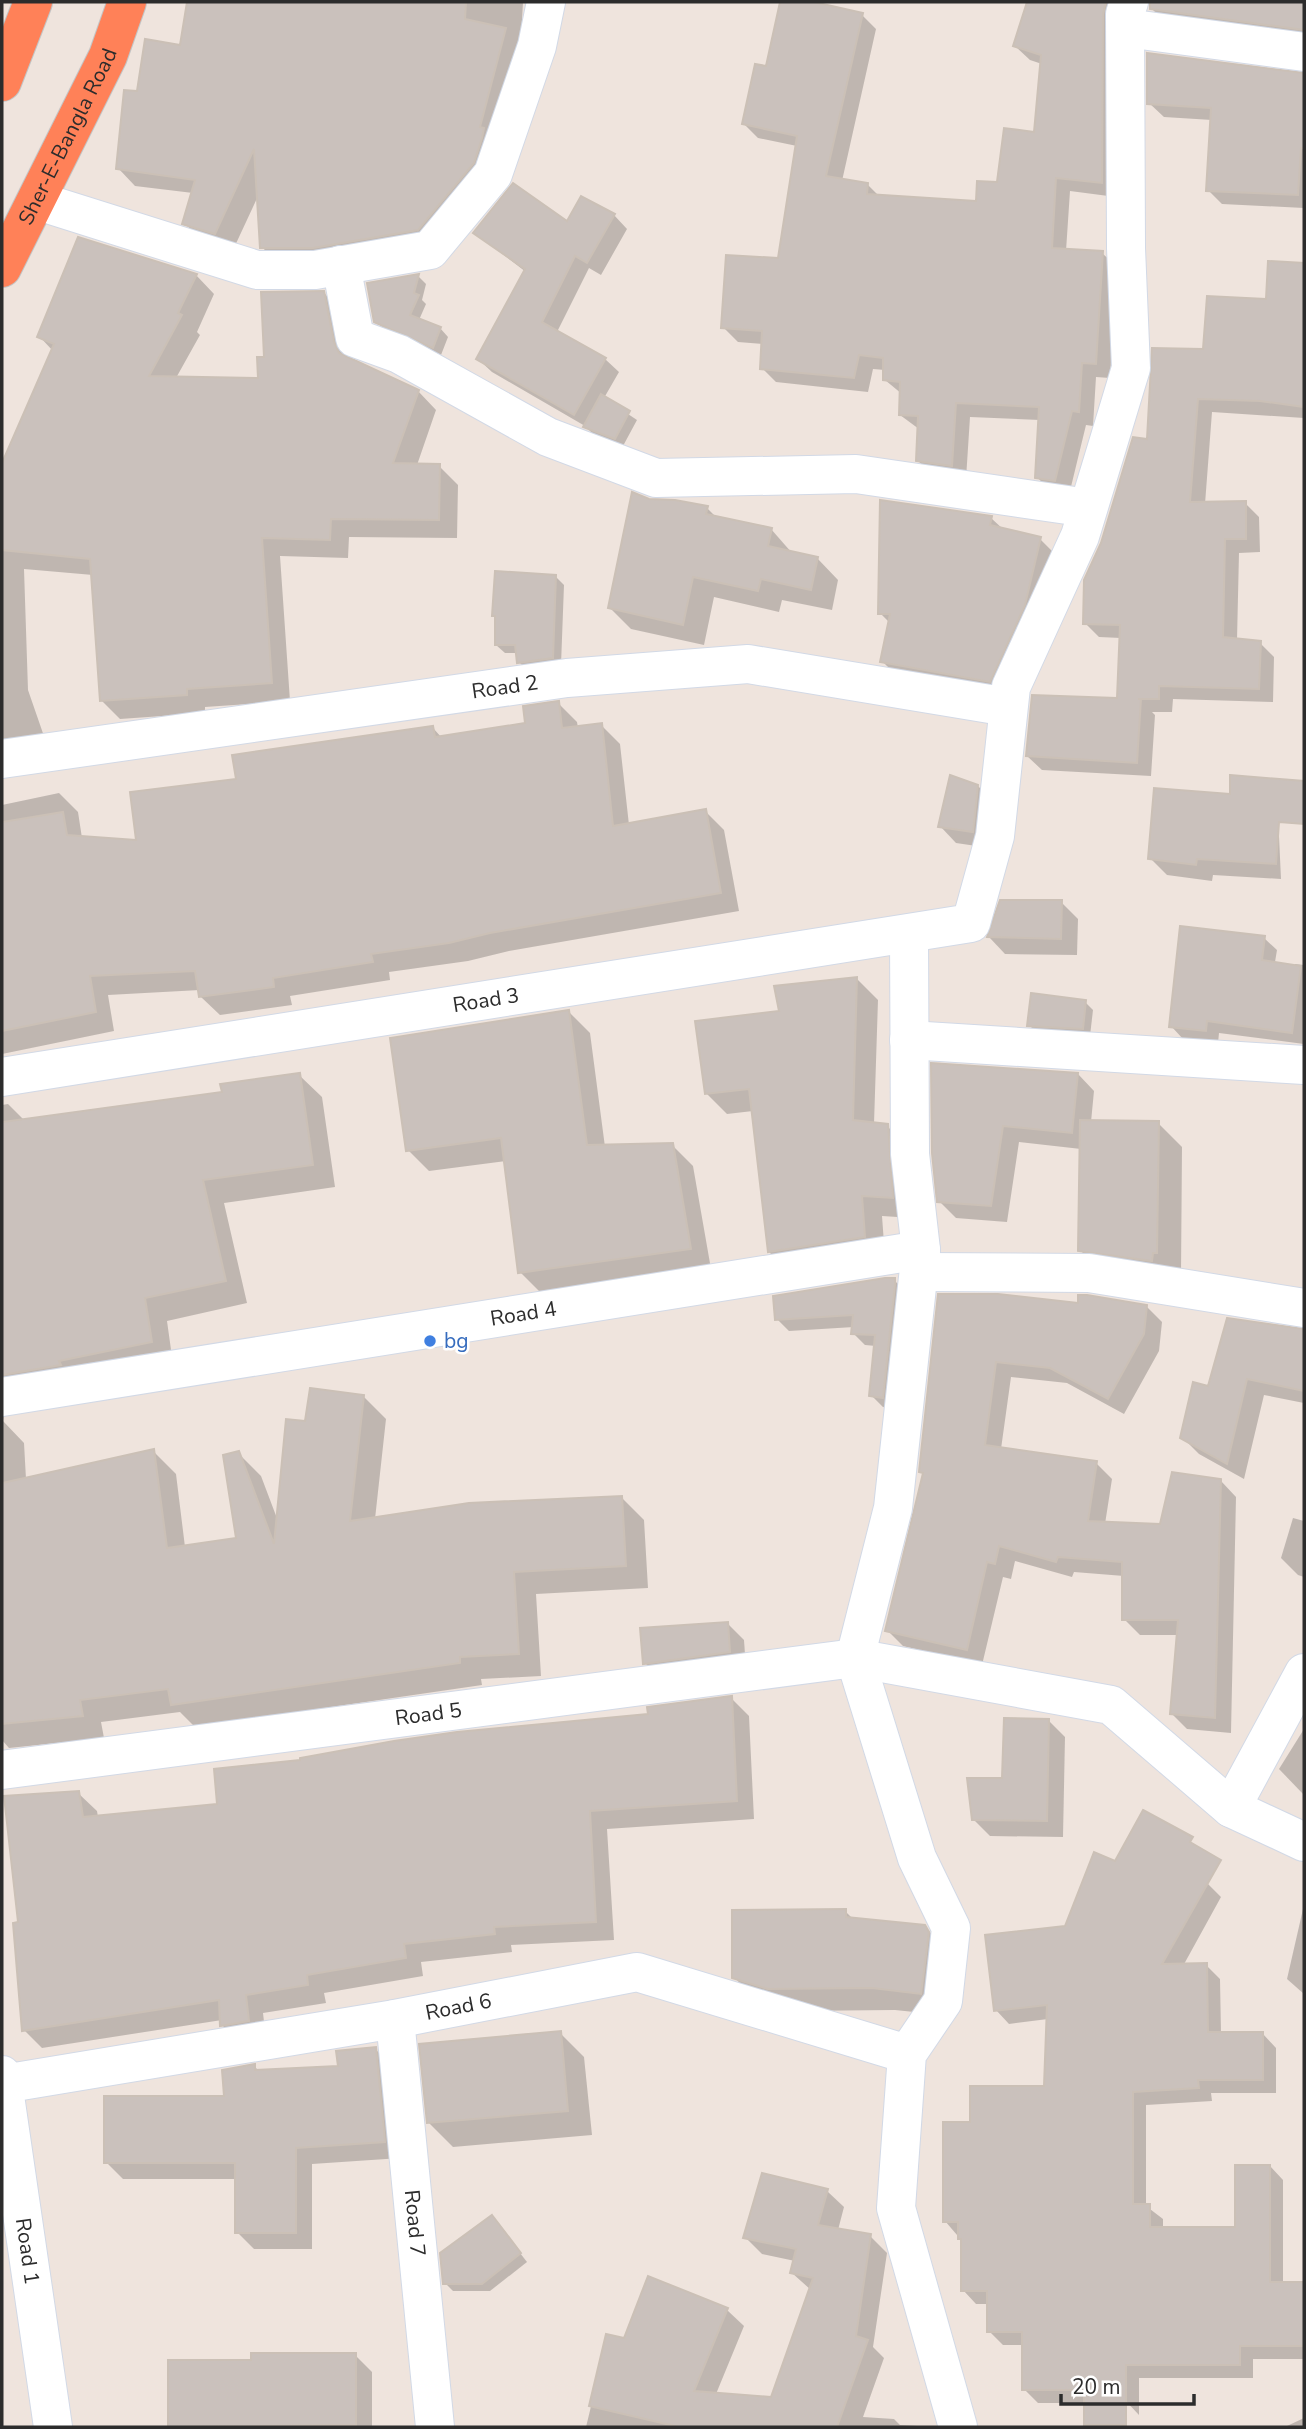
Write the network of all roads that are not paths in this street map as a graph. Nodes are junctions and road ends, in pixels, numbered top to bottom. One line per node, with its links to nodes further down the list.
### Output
1 (33, 2): 6 (highway)
2 (127, 2): 7 (highway, Sher-E-Bangla Road)
3 (546, 2): 8 (street)
4 (1127, 15): 5 (street); 10 (street)
5 (1304, 52)
6 (2, 82)
7 (38, 201): 8 (street); 9 (highway, Sher-E-Bangla Road)
8 (341, 265): 10 (street)
9 (2, 268)
10 (1088, 508): 11 (street)
11 (1008, 707): 12 (street, Road 2); 13 (street, Road 3)
12 (2, 759)
13 (909, 934): 14 (street); 16 (street, Road 3)
14 (909, 1040): 15 (street); 17 (street)
15 (1304, 1065)
16 (2, 1077)
17 (920, 1261): 18 (street, Road 4); 19 (street, Road 4); 20 (street)
18 (1304, 1308)
19 (2, 1397)
20 (855, 1658): 22 (street, Road 5); 23 (street, Road 5); 26 (street)
21 (1304, 1673): 23 (street)
22 (2, 1770)
23 (1231, 1808): 24 (street, Road 5)
24 (1304, 1842)
25 (395, 2019): 26 (street, Road 6); 27 (street, Road 6); 30 (street, Road 7)
26 (907, 2054): 31 (street)
27 (2, 2080): 28 (street, Road 1)
28 (9, 2167): 29 (street, Road 1)
29 (53, 2427)
30 (435, 2427)
31 (958, 2427)

